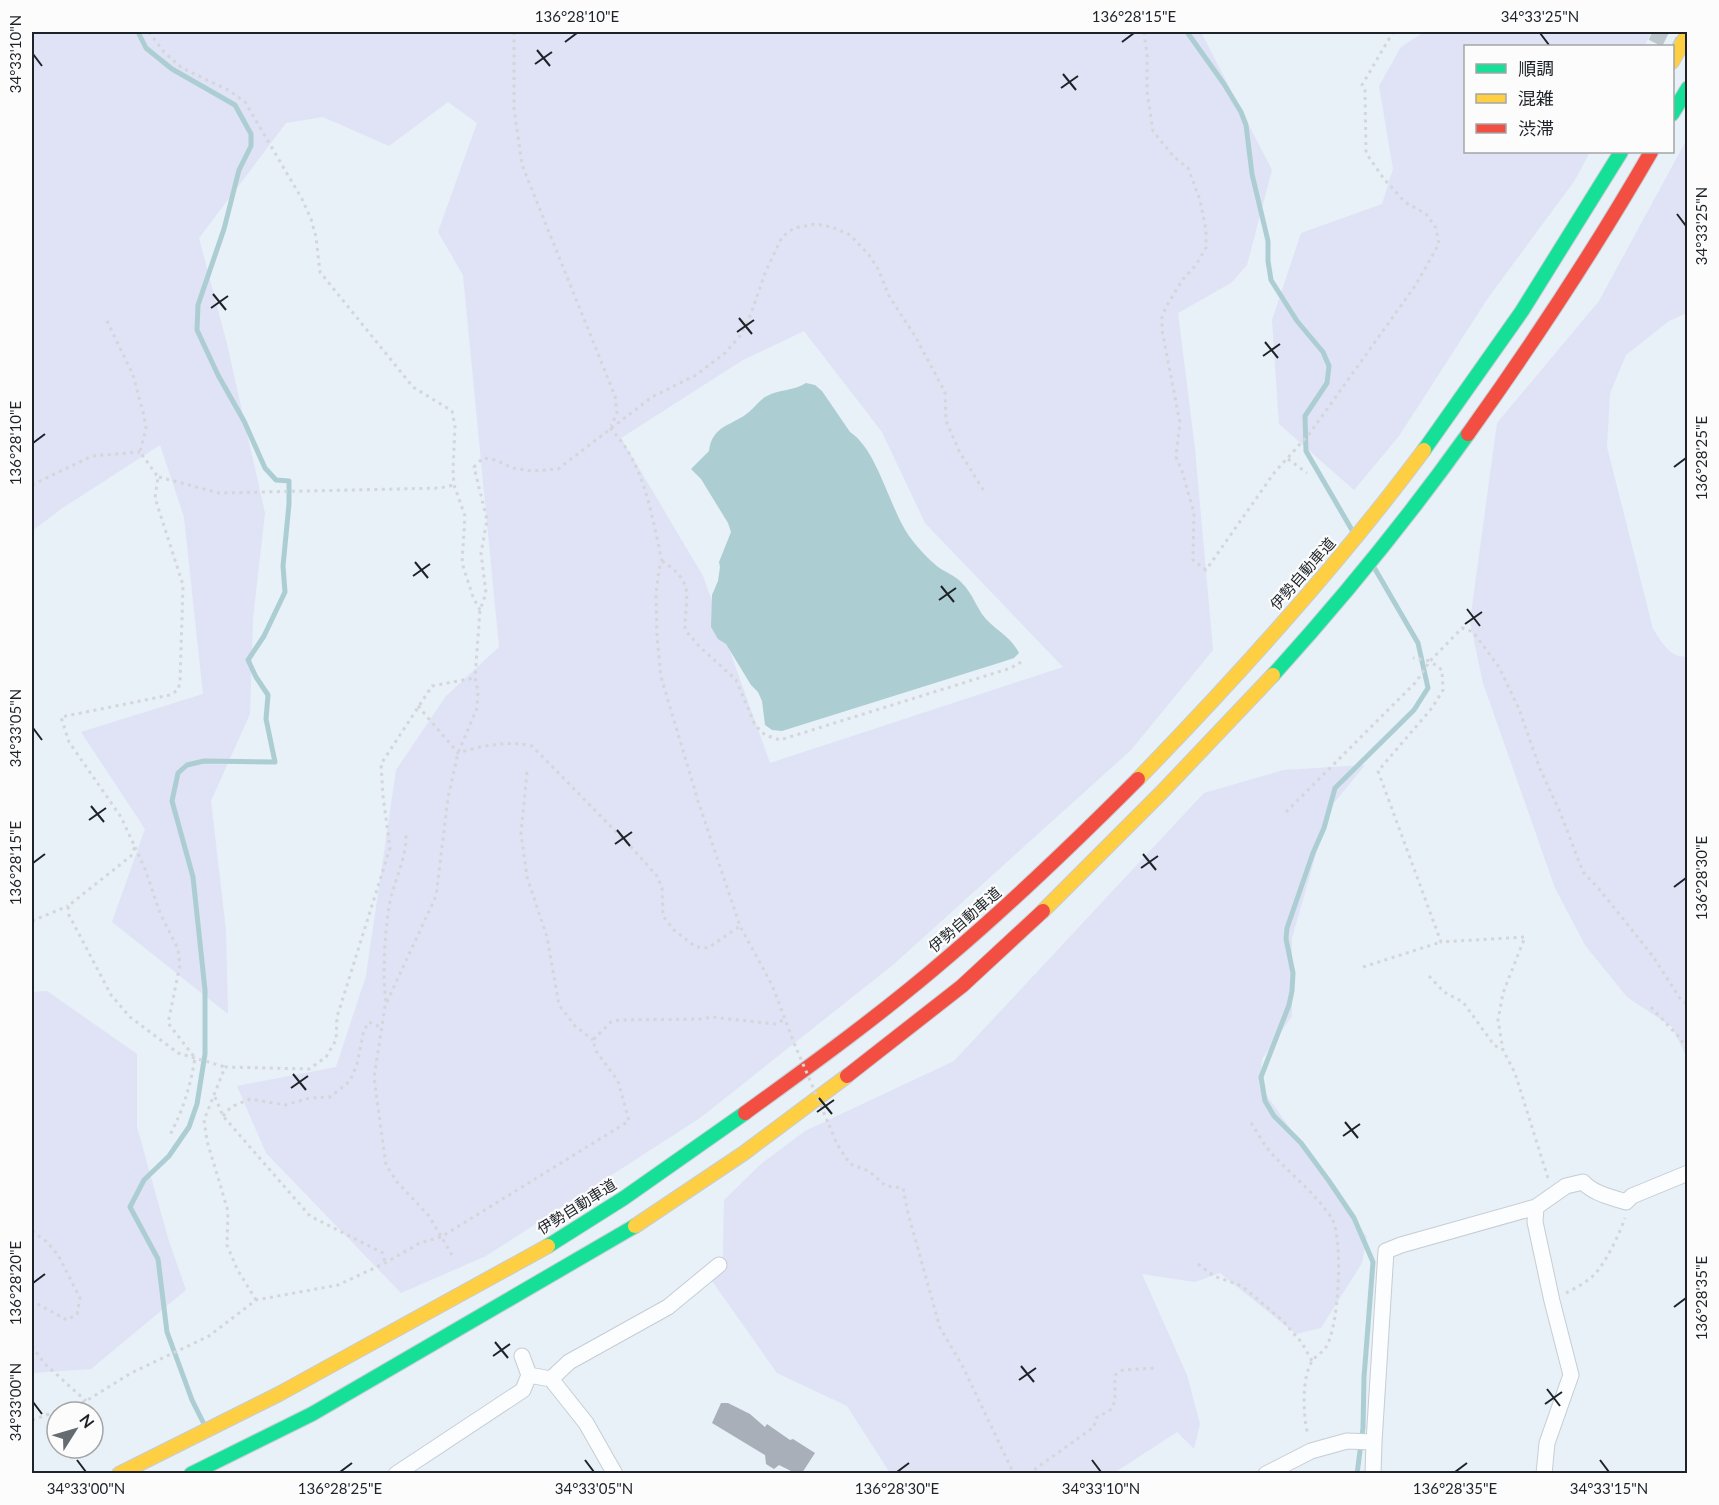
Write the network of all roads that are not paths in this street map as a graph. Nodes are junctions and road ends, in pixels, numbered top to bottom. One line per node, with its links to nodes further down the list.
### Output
1 (1688, 33): 2 (highway)
2 (1674, 58)
3 (1688, 88): 4 (highway)
4 (1674, 111)
5 (1620, 153): 14 (highway, 伊勢自動車道)
6 (1650, 153): 15 (highway)
7 (1688, 1173): 8 (street)
8 (1536, 1207): 13 (street); 20 (street)
9 (719, 1265): 12 (street)
10 (522, 1356): 11 (street)
11 (530, 1375): 12 (street); 16 (street)
12 (551, 1379): 17 (street)
13 (1374, 1442): 18 (street); 19 (street)
14 (119, 1473)
15 (191, 1473)
16 (396, 1473)
17 (615, 1473)
18 (1266, 1473)
19 (1373, 1473)
20 (1544, 1473)

